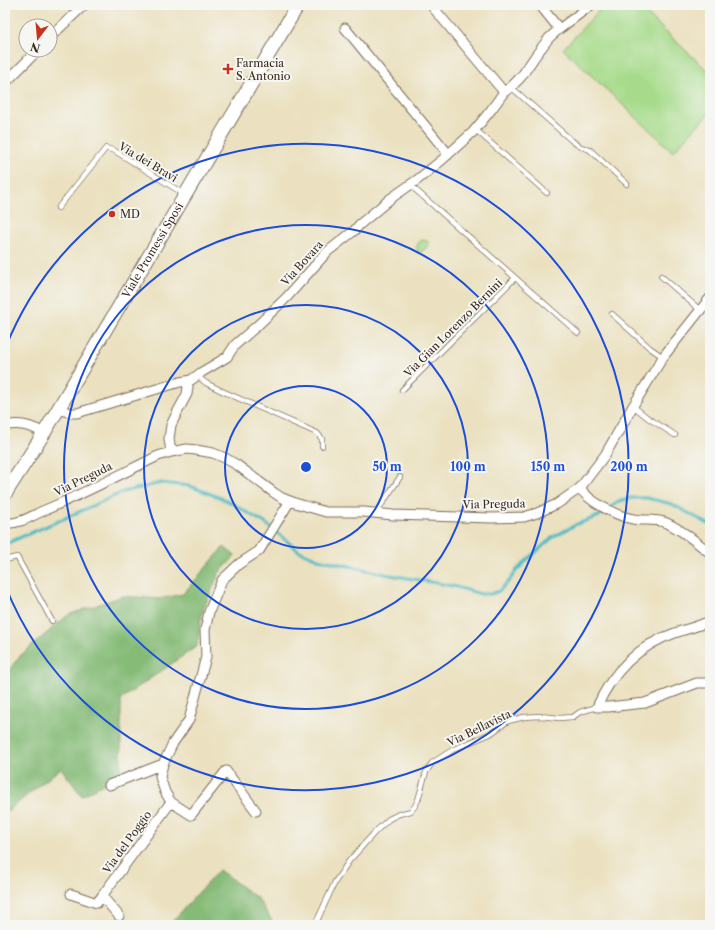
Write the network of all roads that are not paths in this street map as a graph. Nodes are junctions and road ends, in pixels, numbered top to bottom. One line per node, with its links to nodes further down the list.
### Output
1 (84, 5): 7 (street)
2 (298, 5): 17 (main road, Viale Promessi Sposi)
3 (431, 5): 11 (street)
4 (540, 5): 8 (street)
5 (591, 5): 8 (street, Via Bovara)
6 (345, 28): 13 (street)
7 (58, 30)
8 (558, 30): 11 (street, Via Bovara)
9 (30, 58): 10 (street)
10 (5, 83)
11 (508, 89): 12 (street, Via Bovara); 14 (lane)
12 (476, 130): 13 (street, Via Bovara); 16 (lane)
13 (448, 155): 15 (street, Via Bovara)
14 (627, 184)
15 (410, 185): 20 (lane, Via Gian Lorenzo Bernini); 26 (street, Via Bovara)
16 (547, 193)
17 (185, 195): 18 (lane, Via dei Bravi); 30 (main road, Viale Promessi Sposi)
18 (58, 208)
19 (661, 276): 22 (lane)
20 (516, 278): 24 (lane, Via Gian Lorenzo Bernini); 28 (lane, Via Gian Lorenzo Bernini)
21 (710, 298): 22 (street, Via Preguda)
22 (700, 310): 25 (street, Via Preguda)
23 (612, 314): 25 (lane)
24 (578, 334)
25 (663, 357): 29 (street, Via Preguda)
26 (196, 376): 27 (street, Via Bovara); 34 (lane)
27 (186, 381): 30 (street, Via Bovara); 35 (street)
28 (402, 390)
29 (633, 406): 33 (lane); 37 (street, Via Preguda)
30 (58, 408): 32 (main road, Viale Promessi Sposi)
31 (5, 426): 32 (street)
32 (44, 433): 38 (main road, Viale Promessi Sposi)
33 (675, 435)
34 (322, 446)
35 (171, 452): 39 (street, Via Preguda); 41 (street, Via Preguda)
36 (400, 477): 40 (lane)
37 (580, 488): 40 (street, Via Preguda); 42 (street)
38 (5, 494)
39 (290, 501): 40 (street, Via Preguda); 48 (street)
40 (375, 513)
41 (5, 524)
42 (710, 553)
43 (5, 560): 44 (lane)
44 (52, 621)
45 (710, 621): 47 (street)
46 (710, 683): 47 (street)
47 (597, 706): 55 (lane, Via Bellavista)
48 (163, 764): 49 (street); 50 (street)
49 (109, 785)
50 (171, 802): 51 (street); 53 (street, Via del Poggio)
51 (256, 811)
52 (71, 894): 53 (street)
53 (102, 896): 54 (street)
54 (120, 916)
55 (315, 925)

